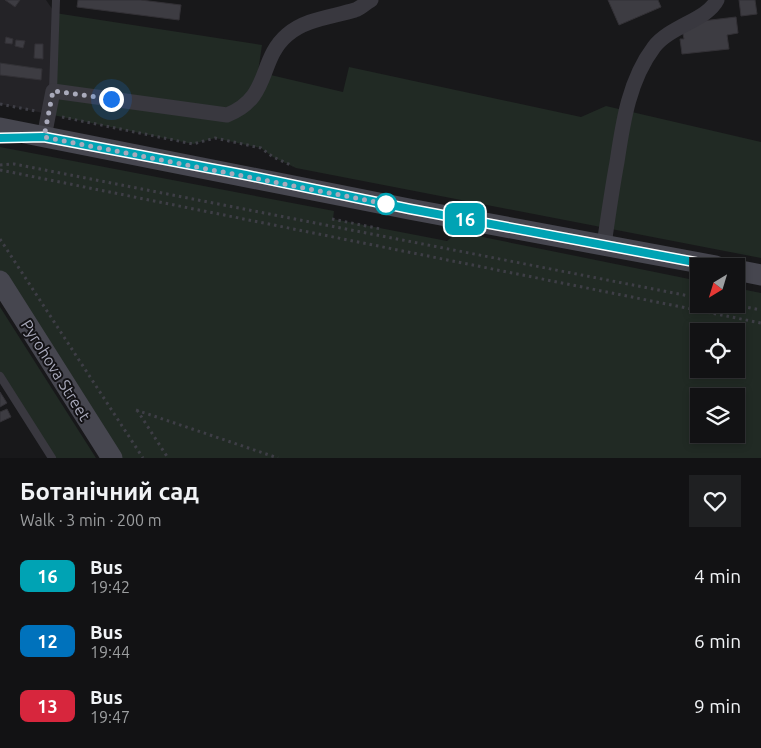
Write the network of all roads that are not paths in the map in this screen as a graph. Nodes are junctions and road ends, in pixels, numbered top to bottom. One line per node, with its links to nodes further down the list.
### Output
1 (56, 0): 4 (lane)
2 (717, 0): 8 (street)
3 (368, 1): 4 (street)
4 (53, 91): 6 (street)
5 (0, 128): 6 (main road)
6 (44, 137): 7 (main road); 8 (main road)
7 (0, 138)
8 (604, 245): 9 (main road)
9 (690, 261)
10 (745, 272): 11 (main road)
11 (761, 275)
12 (0, 281): 15 (main road, Pyrohova Street)
13 (0, 376): 14 (lane)
14 (52, 458)
15 (112, 458)

